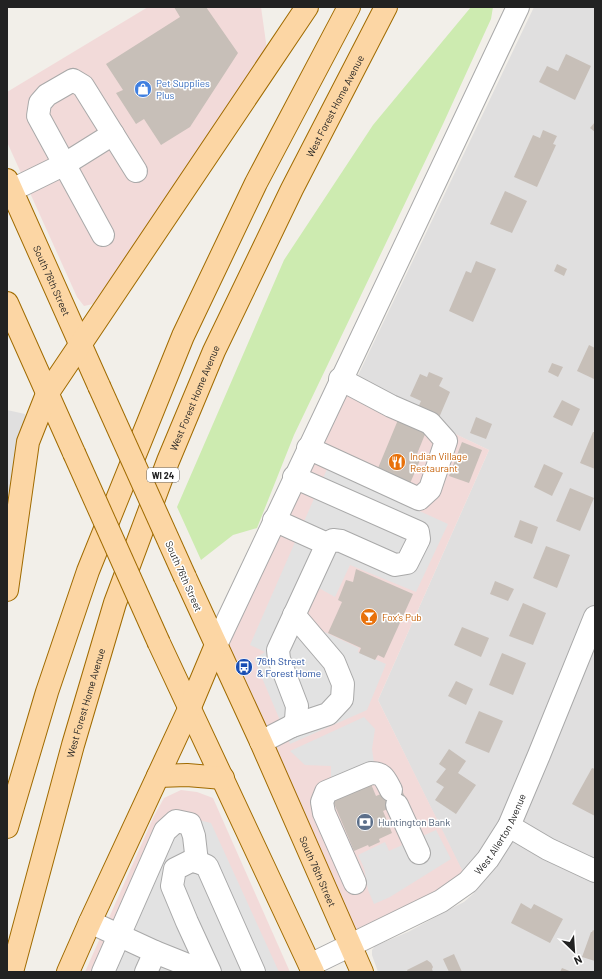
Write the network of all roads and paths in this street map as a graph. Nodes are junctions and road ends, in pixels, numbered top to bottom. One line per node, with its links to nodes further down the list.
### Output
1 (307, 7): 11 (main road)
2 (349, 7): 28 (main road)
3 (386, 7): 38 (main road, West Forest Home Avenue / WI 24)
4 (518, 7): 12 (street)
5 (113, 134): 6 (street); 6 (street); 7 (street)
6 (65, 164): 8 (street); 9 (street)
7 (136, 171)
8 (9, 185): 11 (main road, South 76th Street)
9 (103, 235)
10 (7, 303): 13 (main road)
11 (81, 346): 13 (main road); 21 (main road, South 76th Street, bridge)
12 (340, 379): 14 (street); 14 (street)
13 (47, 394): 18 (main road); 22 (main road, bridge)
14 (308, 448): 15 (street)
15 (294, 477): 16 (street); 17 (street)
16 (274, 520): 17 (street); 21 (street)
17 (327, 544): 19 (street)
18 (7, 590)
19 (294, 615): 23 (street); 23 (street)
20 (595, 617): 27 (street, West Allerton Avenue)
21 (216, 645): 22 (main road); 24 (main road, South 76th Street)
22 (190, 707): 25 (main road); 26 (main road)
23 (292, 726): 24 (street)
24 (261, 742): 35 (main road, South 76th Street)
25 (158, 776): 26 (main road); 33 (main road)
26 (223, 778): 37 (main road)
27 (509, 826): 31 (street); 35 (street, West Allerton Avenue)
28 (7, 827)
29 (419, 853): 32 (street)
30 (197, 862): 34 (street); 43 (street); 44 (street)
31 (595, 871)
32 (355, 883)
33 (90, 922): 34 (street); 39 (main road)
34 (120, 936): 36 (street); 40 (street)
35 (351, 946): 37 (street, West Allerton Avenue); 45 (main road, South 76th Street)
36 (155, 952): 41 (street); 42 (street)
37 (311, 968)
38 (12, 972)
39 (68, 972)
40 (103, 972)
41 (146, 972)
42 (205, 972)
43 (210, 972)
44 (254, 972)
45 (362, 972)

